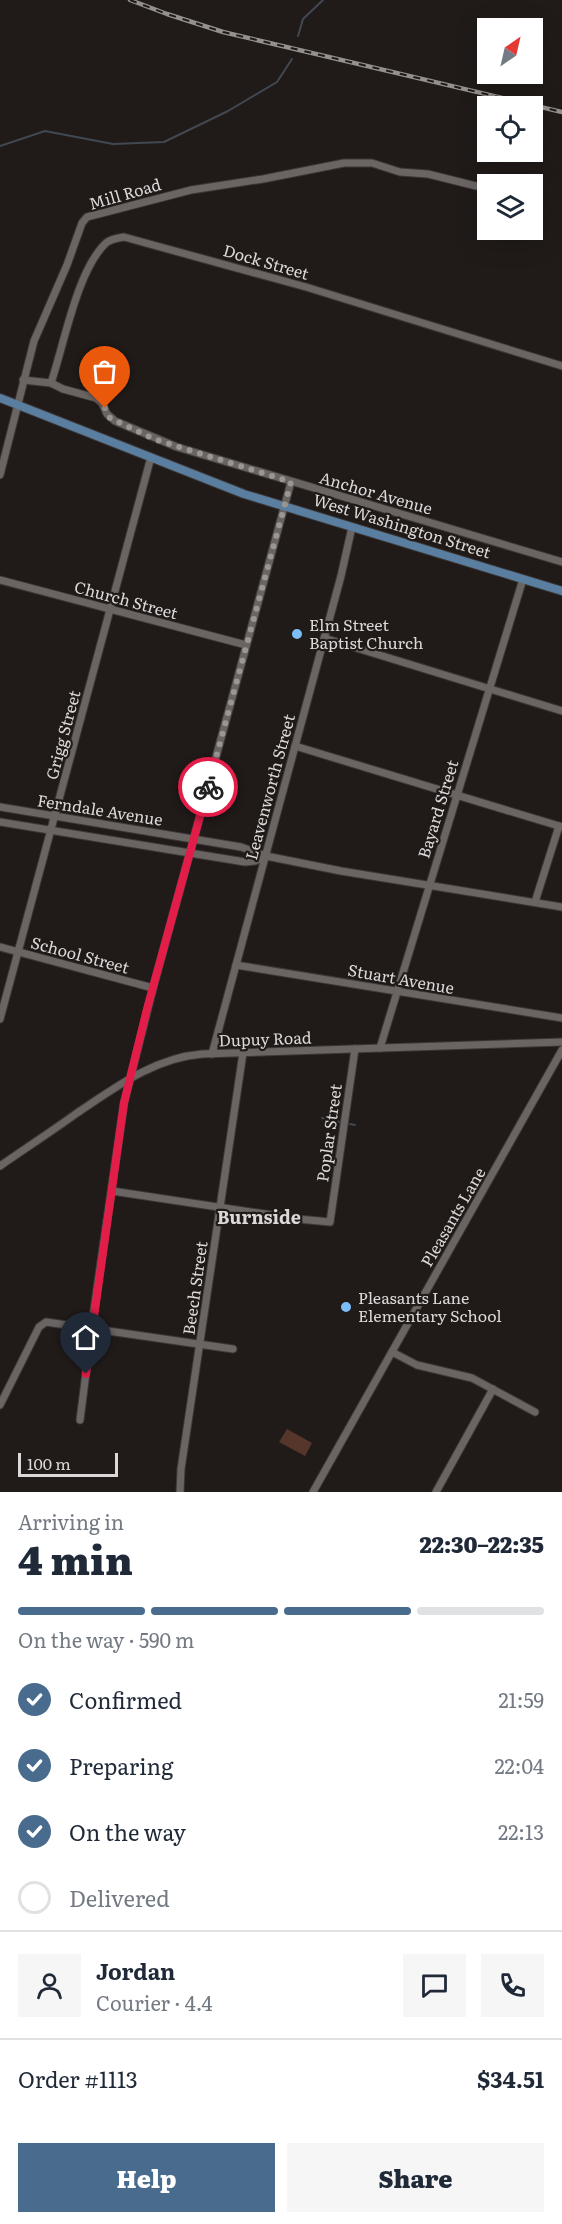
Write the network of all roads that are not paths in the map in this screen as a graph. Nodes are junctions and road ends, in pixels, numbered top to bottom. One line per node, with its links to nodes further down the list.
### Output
1 (476, 186): 3 (street, Mill Road)
2 (562, 366): 4 (street, Dock Street)
3 (23, 380): 4 (street, Anchor Avenue); 6 (street, Mill Road)
4 (51, 383): 9 (street, Anchor Avenue)
5 (0, 398): 6 (main road, West Washington Street)
6 (18, 405): 7 (main road, West Washington Street); 8 (street, Mill Road)
7 (152, 457): 10 (main road, West Washington Street); 16 (street, Grigg Street)
8 (0, 475)
9 (291, 482): 10 (street); 12 (street, Anchor Avenue)
10 (284, 506): 11 (main road, West Washington Street); 18 (street)
11 (352, 527): 13 (main road, West Washington Street); 17 (street, Leavenworth Street)
12 (562, 562)
13 (523, 579): 15 (main road, West Washington Street); 19 (street, Bayard Street)
14 (0, 580): 16 (street, Church Street)
15 (562, 591)
16 (110, 610): 18 (street, Church Street); 24 (street, Grigg Street)
17 (324, 638): 19 (street); 21 (street, Leavenworth Street)
18 (246, 645): 28 (street)
19 (488, 689): 20 (street); 22 (street, Bayard Street)
20 (562, 711)
21 (295, 746): 22 (street); 30 (street, Leavenworth Street)
22 (456, 795): 26 (street); 31 (street, Bayard Street)
23 (0, 807): 24 (street, Ferndale Avenue)
24 (54, 816): 27 (street, Grigg Street); 28 (street, Ferndale Avenue)
25 (0, 822): 27 (street, Ferndale Avenue)
26 (560, 827): 32 (street)
27 (50, 830): 29 (street, Ferndale Avenue); 35 (street, Grigg Street)
28 (194, 839): 29 (street); 30 (street, Ferndale Avenue)
29 (190, 853): 30 (street, Ferndale Avenue); 37 (street)
30 (266, 856): 31 (street, Ferndale Avenue); 36 (street, Leavenworth Street)
31 (430, 885): 32 (street, Ferndale Avenue); 38 (street, Bayard Street)
32 (535, 903): 33 (street, Ferndale Avenue)
33 (562, 907)
34 (0, 947): 35 (street, School Street)
35 (18, 952): 37 (street, School Street); 40 (street, Grigg Street)
36 (236, 965): 38 (street, Stuart Avenue); 46 (street, Leavenworth Street)
37 (153, 988): 47 (street)
38 (397, 992): 39 (street, Stuart Avenue); 42 (street, Bayard Street)
39 (562, 1018)
40 (0, 1019)
41 (562, 1042): 42 (street, Dupuy Road)
42 (381, 1048): 43 (street, Dupuy Road)
43 (355, 1049): 45 (street, Dupuy Road); 50 (street, Poplar Street)
44 (562, 1050): 54 (street, Pleasants Lane)
45 (243, 1053): 46 (street, Dupuy Road); 50 (street, Beech Street)
46 (212, 1054): 47 (street, Dupuy Road)
47 (130, 1078): 48 (street, Dupuy Road); 49 (street)
48 (0, 1166)
49 (112, 1191): 50 (street); 51 (street)
50 (220, 1206): 52 (street, Beech Street)
51 (92, 1328): 52 (street); 56 (street); 58 (street)
52 (200, 1344): 53 (street); 59 (street, Beech Street)
53 (233, 1349)
54 (392, 1352): 55 (street); 60 (street, Pleasants Lane)
55 (493, 1389): 57 (street); 61 (street)
56 (0, 1405)
57 (535, 1412)
58 (80, 1420)
59 (180, 1492)
60 (313, 1492)
61 (436, 1492)

